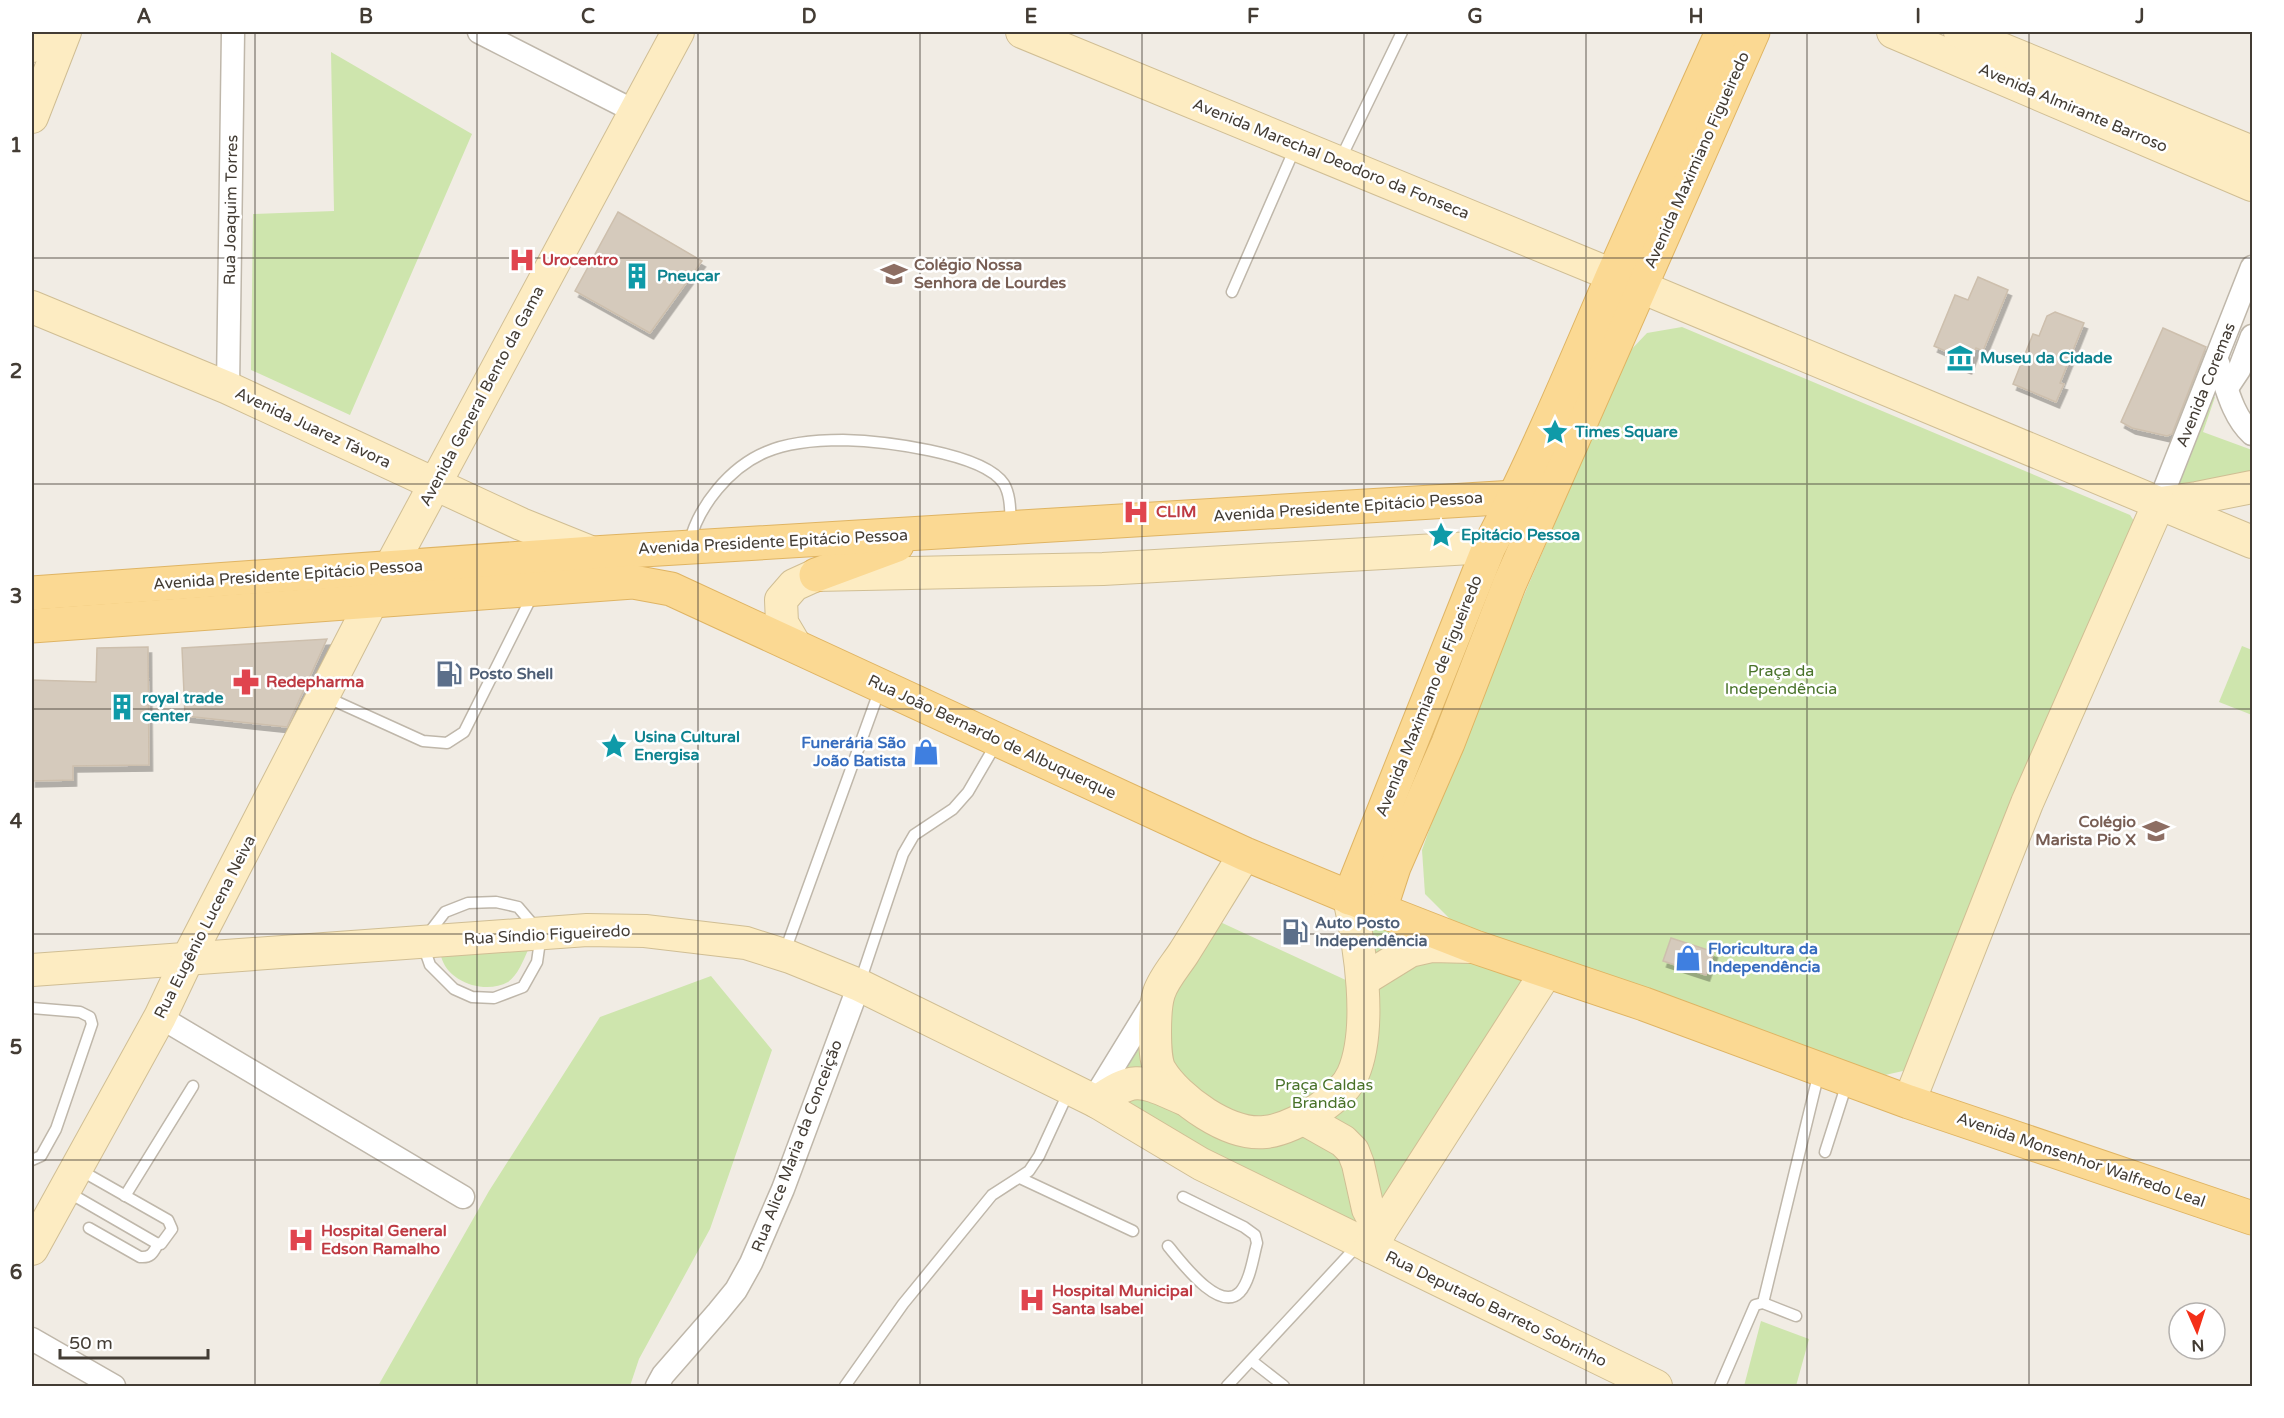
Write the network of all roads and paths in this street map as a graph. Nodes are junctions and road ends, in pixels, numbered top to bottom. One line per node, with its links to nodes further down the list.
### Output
1 (37, 32): 12 (street)
2 (64, 32): 14 (street)
3 (233, 32): 25 (street, Rua Joaquim Torres)
4 (479, 32): 13 (street)
5 (678, 32): 13 (street, Avenida General Bento da Gama)
6 (1022, 32): 15 (street, Avenida Marechal Deodoro da Fonseca)
7 (1402, 32): 17 (lane)
8 (1722, 32): 20 (main road, Avenida Maximiano Figueiredo)
9 (1753, 32): 20 (main road, Avenida Maximiano Figueiredo)
10 (1893, 32): 18 (street, Avenida Almirante Barroso)
11 (1960, 32): 16 (street, Avenida Almirante Barroso)
12 (32, 46)
13 (634, 111): 28 (street, Avenida General Bento da Gama)
14 (32, 117)
15 (1297, 145): 17 (street, Avenida Marechal Deodoro da Fonseca); 21 (lane)
16 (2253, 152)
17 (1339, 163): 20 (street, Avenida Marechal Deodoro da Fonseca)
18 (2253, 185)
19 (2253, 267): 24 (street, Avenida Coremas)
20 (1627, 281): 30 (main road); 31 (street); 51 (main road)
21 (1232, 292)
22 (32, 307): 25 (street, Avenida Juarez Távora)
23 (2253, 336): 26 (street, Avenida Coremas)
24 (2217, 360): 26 (street); 31 (street, Avenida Coremas)
25 (228, 388): 28 (street, Avenida Juarez Távora)
26 (2227, 388): 27 (street)
27 (2253, 434)
28 (434, 484): 37 (street, Avenida Juarez Távora); 38 (street, Avenida General Bento da Gama)
29 (2253, 487): 31 (street)
30 (1515, 497): 32 (main road, Avenida Presidente Epitácio Pessoa); 36 (main road, Avenida Maximiano de Figueiredo)
31 (2165, 506): 34 (street); 67 (street)
32 (1011, 528): 33 (main road, Avenida Presidente Epitácio Pessoa); 35 (lane)
33 (933, 532): 35 (main road, Avenida Presidente Epitácio Pessoa); 39 (main road)
34 (2253, 542)
35 (689, 547): 37 (main road, Avenida Presidente Epitácio Pessoa)
36 (1489, 547): 39 (street); 50 (main road, Avenida Maximiano de Figueiredo)
37 (593, 553): 38 (main road, Avenida Presidente Epitácio Pessoa)
38 (391, 567): 42 (main road, Avenida Presidente Epitácio Pessoa); 43 (street, Avenida General Bento da Gama)
39 (816, 574): 45 (street)
40 (633, 582): 41 (main road, Avenida Presidente Epitácio Pessoa); 45 (main road, Rua João Bernardo de Albuquerque)
41 (535, 589): 43 (main road, Avenida Presidente Epitácio Pessoa); 47 (lane)
42 (32, 593)
43 (372, 601): 44 (main road, Avenida Presidente Epitácio Pessoa); 47 (street, Rua Eugênio Lucena Neiva)
44 (32, 626)
45 (795, 645): 46 (main road, Rua João Bernardo de Albuquerque)
46 (881, 686): 48 (main road, Rua João Bernardo de Albuquerque); 54 (lane)
47 (323, 695): 56 (street, Rua Eugênio Lucena Neiva)
48 (997, 741): 49 (main road, Rua João Bernardo de Albuquerque); 60 (lane)
49 (1245, 854): 50 (main road, Rua João Bernardo de Albuquerque); 61 (street)
50 (1349, 898): 51 (main road); 59 (street)
51 (1380, 910): 55 (main road)
52 (541, 934): 53 (street, Rua Síndio Figueiredo); 53 (lane); 54 (street, Rua Síndio Figueiredo)
53 (422, 942): 56 (street, Rua Síndio Figueiredo)
54 (786, 947): 60 (street, Rua Síndio Figueiredo)
55 (1475, 947): 58 (main road); 59 (street)
56 (187, 960): 57 (street, Rua Síndio Figueiredo); 63 (street, Rua Eugênio Lucena Neiva)
57 (32, 970)
58 (1547, 971): 64 (main road); 81 (street)
59 (1363, 980): 69 (street)
60 (859, 985): 66 (street, Rua Síndio Figueiredo); 90 (street, Rua Alice Maria da Conceição)
61 (1159, 993): 66 (street); 68 (street)
62 (32, 1008): 72 (lane)
63 (160, 1017): 73 (street, Rua Eugênio Lucena Neiva); 76 (street)
64 (1834, 1074): 67 (main road); 70 (lane); 85 (lane)
65 (194, 1086): 75 (lane)
66 (1087, 1097): 68 (street); 71 (street); 74 (lane)
67 (1918, 1106): 78 (main road, Avenida Monsenhor Walfredo Leal)
68 (1206, 1113): 69 (street); 71 (street)
69 (1304, 1119): 81 (street)
70 (1825, 1152)
71 (1193, 1159): 81 (street)
72 (32, 1161)
73 (69, 1178): 75 (lane); 82 (lane); 84 (street, Rua Eugênio Lucena Neiva)
74 (1020, 1178): 80 (lane); 91 (lane)
75 (125, 1196): 82 (lane)
76 (463, 1197)
77 (1183, 1197): 83 (lane)
78 (2253, 1218)
79 (89, 1228): 82 (lane)
80 (1133, 1231)
81 (1370, 1241): 88 (lane); 94 (street, Rua Deputado Barreto Sobrinho)
82 (158, 1244)
83 (1168, 1245)
84 (32, 1248)
85 (1763, 1303): 86 (lane); 95 (lane)
86 (1796, 1316)
87 (32, 1339): 89 (street)
88 (1252, 1361): 92 (lane); 93 (lane)
89 (114, 1386)
90 (657, 1386)
91 (845, 1386)
92 (1227, 1386)
93 (1284, 1386)
94 (1656, 1386)
95 (1720, 1386)

